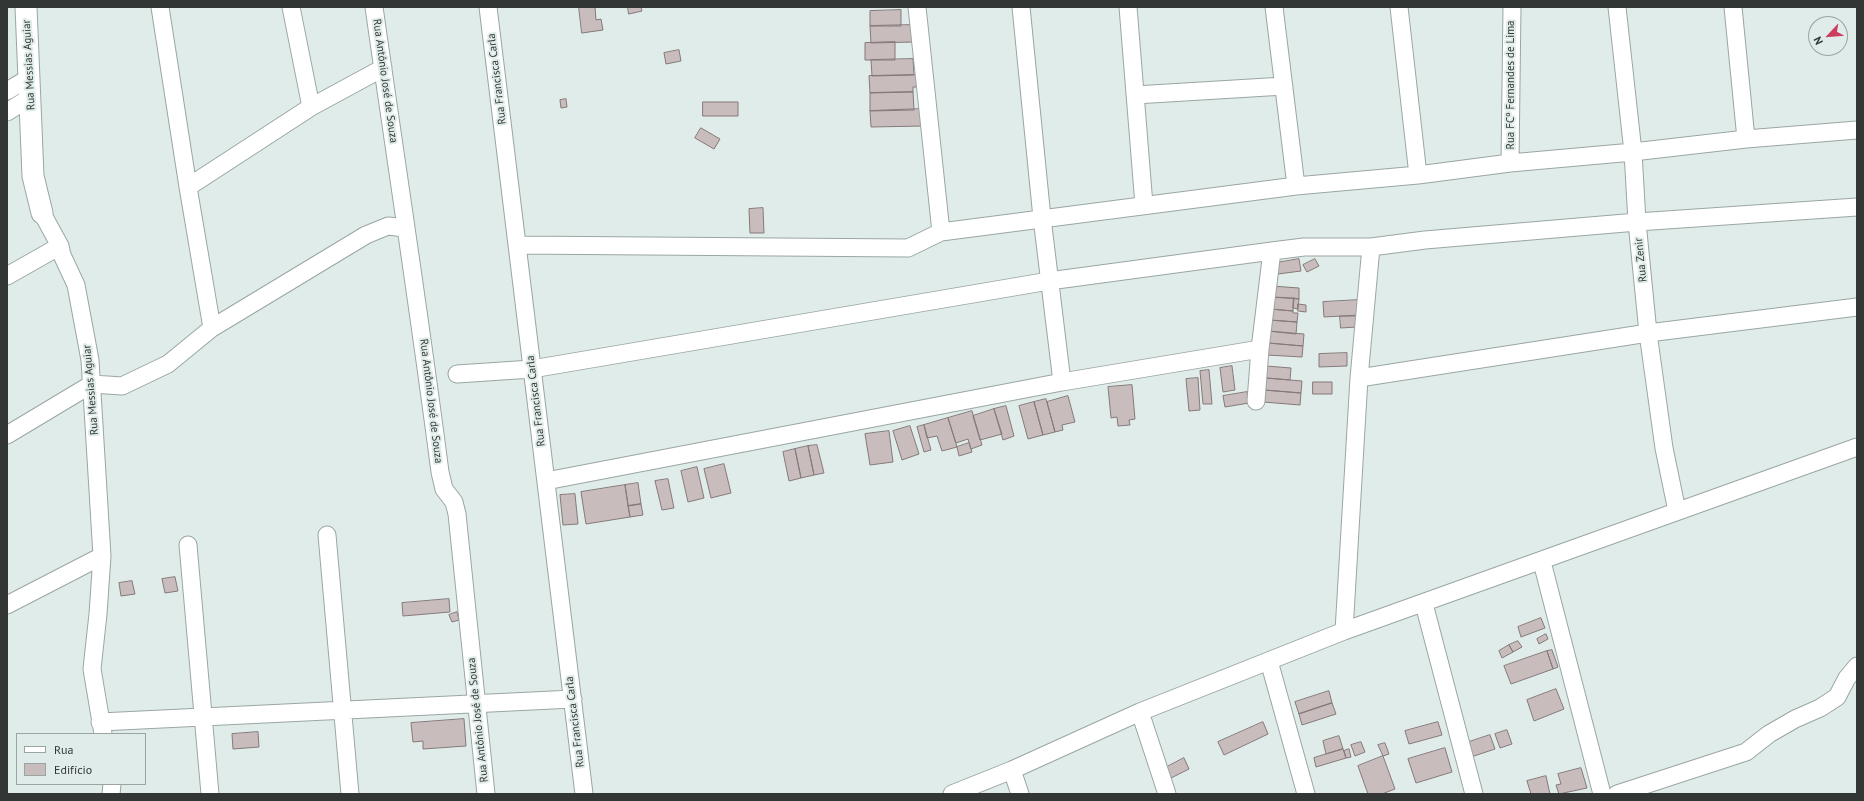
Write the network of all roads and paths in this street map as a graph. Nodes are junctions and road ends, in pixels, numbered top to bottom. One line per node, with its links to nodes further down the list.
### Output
1 (26, 7): 16 (street, Rua Messias Aguiar)
2 (160, 7): 27 (street)
3 (291, 7): 19 (street)
4 (374, 7): 14 (street, Rua Antônio José de Souza)
5 (488, 7): 35 (street, Rua Francisca Carla)
6 (917, 7): 34 (street)
7 (1021, 7): 31 (street)
8 (1128, 7): 18 (street)
9 (1274, 7): 15 (street)
10 (1399, 7): 25 (street)
11 (1512, 7): 24 (street, Rua FCº Fernandes de Lima)
12 (1617, 7): 23 (street, Rua Zenir)
13 (1733, 7): 22 (street)
14 (383, 68): 19 (street); 33 (street, Rua Antônio José de Souza)
15 (1284, 86): 18 (street); 26 (street)
16 (30, 88): 17 (street); 20 (street); 30 (street, Rua Messias Aguiar)
17 (7, 90)
18 (1135, 95): 28 (street)
19 (311, 107): 27 (street)
20 (7, 112)
21 (1857, 130): 22 (street)
22 (1746, 139): 23 (street)
23 (1633, 152): 24 (street); 32 (street, Rua Zenir)
24 (1510, 163): 25 (street)
25 (1418, 175): 26 (street)
26 (1296, 186): 28 (street)
27 (188, 187): 42 (street)
28 (1144, 205): 31 (street)
29 (1857, 207): 32 (street)
30 (42, 213): 36 (street, Rua Messias Aguiar)
31 (1042, 218): 34 (street); 40 (street)
32 (1637, 222): 37 (street); 43 (street, Rua Zenir)
33 (405, 228): 42 (street); 65 (street, Rua Antônio José de Souza)
34 (941, 232): 35 (street)
35 (517, 245): 45 (street, Rua Francisca Carla)
36 (60, 246): 39 (street); 49 (street, Rua Messias Aguiar)
37 (1371, 247): 38 (street); 47 (street)
38 (1272, 251): 40 (street); 44 (street)
39 (7, 276)
40 (1049, 280): 45 (street); 48 (street)
41 (1857, 307): 43 (street)
42 (212, 328): 49 (street)
43 (1648, 333): 47 (street); 54 (street, Rua Zenir)
44 (1260, 349): 48 (street); 50 (street)
45 (532, 368): 46 (street); 53 (street, Rua Francisca Carla)
46 (457, 374)
47 (1359, 378): 61 (street)
48 (1062, 382): 53 (street)
49 (92, 384): 51 (street); 57 (street, Rua Messias Aguiar)
50 (1256, 402)
51 (7, 435)
52 (1857, 447): 54 (street)
53 (546, 481): 64 (street, Rua Francisca Carla)
54 (1677, 511): 58 (street)
55 (327, 535): 66 (street)
56 (188, 545): 68 (street)
57 (102, 556): 60 (street); 69 (street, Rua Messias Aguiar)
58 (1542, 562): 59 (street); 80 (street)
59 (1424, 604): 61 (street); 79 (street)
60 (7, 605)
61 (1344, 631): 62 (street)
62 (1269, 661): 67 (street); 78 (street)
63 (1857, 666): 81 (street)
64 (572, 699): 65 (street); 74 (street, Rua Francisca Carla)
65 (476, 704): 66 (street); 73 (street, Rua Antônio José de Souza)
66 (342, 711): 68 (street); 72 (street)
67 (1140, 712): 70 (street); 77 (street)
68 (204, 718): 69 (street); 71 (street)
69 (101, 728)
70 (1012, 770): 75 (street); 76 (street)
71 (210, 794)
72 (350, 794)
73 (486, 794)
74 (584, 794)
75 (952, 794)
76 (1020, 794)
77 (1167, 794)
78 (1306, 794)
79 (1474, 794)
80 (1602, 794)
81 (1617, 794)

